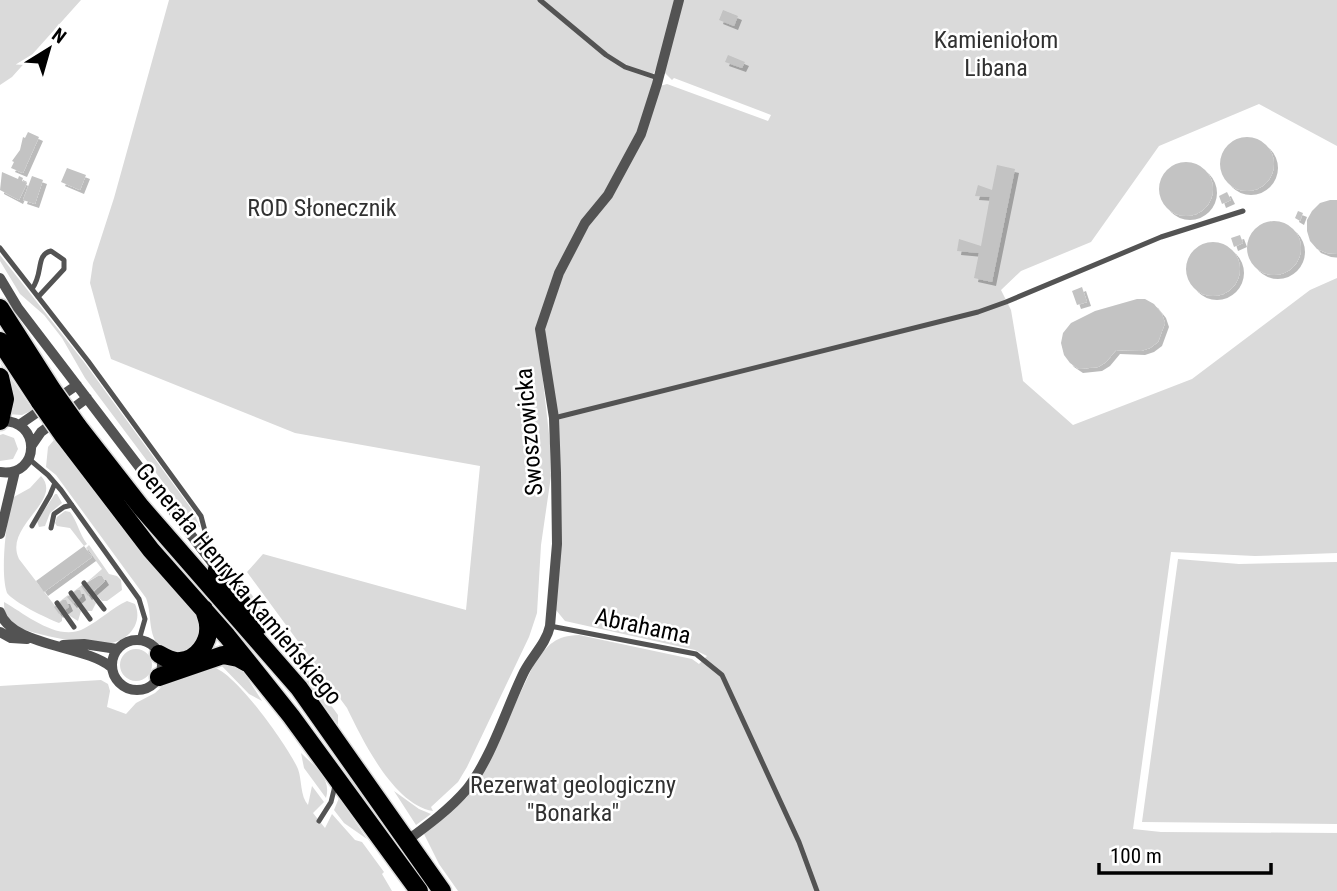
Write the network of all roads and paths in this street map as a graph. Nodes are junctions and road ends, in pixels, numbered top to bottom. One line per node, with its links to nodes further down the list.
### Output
1 (540, 0): 3 (lane)
2 (679, 0): 3 (street, Swoszowicka)
3 (659, 78): 15 (street, Swoszowicka)
4 (1243, 211): 15 (lane)
5 (0, 248): 7 (lane)
6 (0, 278): 12 (street, Generała Henryka Kamieńskiego)
7 (32, 289): 8 (lane); 8 (lane)
8 (38, 297): 28 (lane)
9 (0, 308): 13 (main road, Generała Henryka Kamieńskiego)
10 (0, 341): 13 (main road, Generała Henryka Kamieńskiego)
11 (0, 377): 16 (main road)
12 (77, 385): 14 (street, Generała Henryka Kamieńskiego); 17 (street)
13 (46, 396): 18 (main road, Generała Henryka Kamieńskiego, bridge)
14 (87, 398): 19 (street); 28 (street, Generała Henryka Kamieńskiego)
15 (554, 418): 36 (street, Swoszowicka)
16 (0, 421): 17 (street)
17 (19, 425): 19 (street)
18 (70, 430): 32 (main road, Generała Henryka Kamieńskiego); 47 (main road, Generała Henryka Kamieńskiego)
19 (32, 445): 20 (street)
20 (29, 459): 21 (street); 23 (lane)
21 (15, 471): 22 (street); 27 (street)
22 (0, 472)
23 (55, 483): 24 (lane); 25 (lane)
24 (72, 505): 26 (lane); 40 (lane)
25 (32, 526)
26 (51, 528)
27 (0, 534)
28 (217, 569): 47 (main road)
29 (85, 583): 33 (lane)
30 (71, 593): 35 (lane)
31 (57, 603): 37 (lane)
32 (204, 609): 43 (main road); 44 (main road, Generała Henryka Kamieńskiego)
33 (104, 610)
34 (0, 612): 39 (street)
35 (90, 619)
36 (550, 626): 50 (street, Swoszowicka); 53 (lane, Abrahama)
37 (74, 627)
38 (0, 632): 39 (street)
39 (30, 639): 41 (street)
40 (139, 640): 42 (street); 43 (street)
41 (60, 645): 42 (street); 45 (street)
42 (117, 649): 45 (street)
43 (159, 654): 46 (street)
44 (250, 665): 46 (main road); 48 (main road, Generała Henryka Kamieńskiego)
45 (111, 667): 46 (street)
46 (159, 677)
47 (299, 688): 50 (main road, Generała Henryka Kamieńskiego)
48 (334, 776): 49 (lane); 51 (main road, Generała Henryka Kamieńskiego)
49 (319, 821)
50 (405, 842): 52 (main road, Generała Henryka Kamieńskiego)
51 (419, 891)
52 (442, 891)
53 (817, 891)

